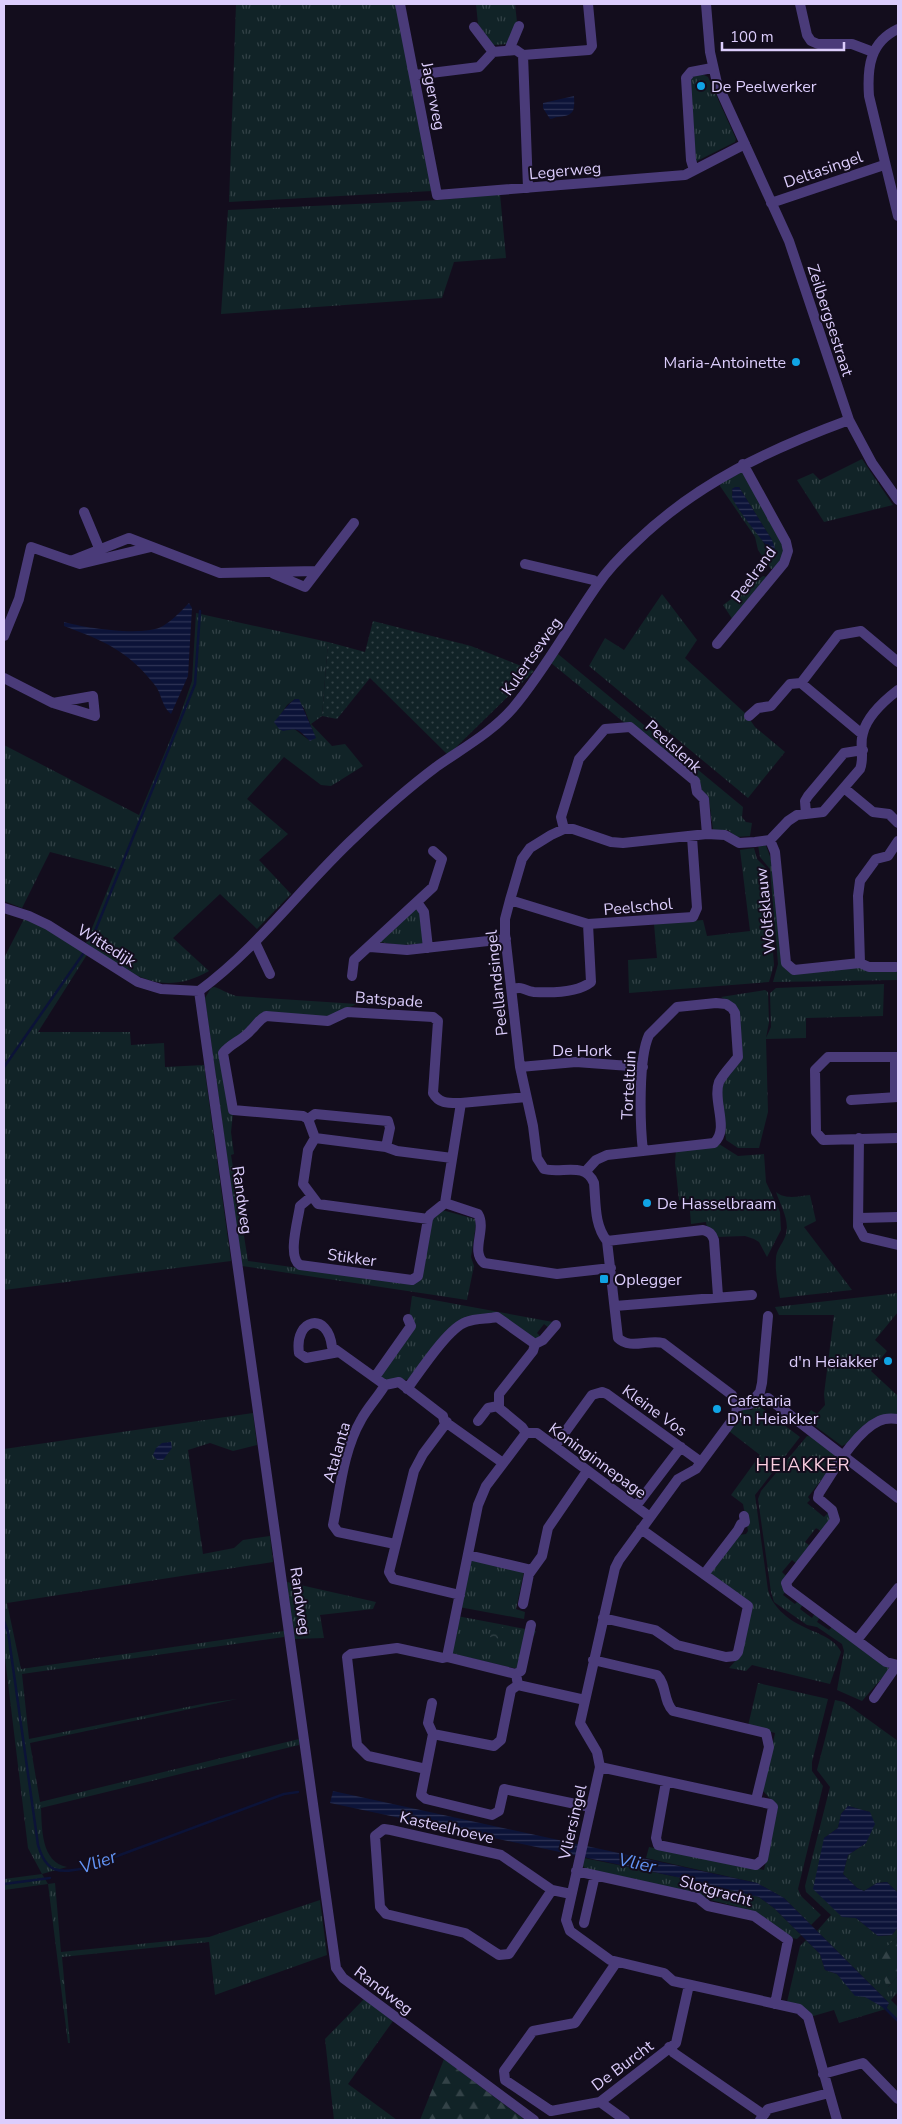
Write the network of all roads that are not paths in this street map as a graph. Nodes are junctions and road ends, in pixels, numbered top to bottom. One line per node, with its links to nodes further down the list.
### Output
1 (400, 4): 13 (street, Jagerweg)
2 (588, 4): 11 (street)
3 (706, 4): 12 (street, Zeilbergsestraat)
4 (800, 4): 10 (street)
5 (519, 26): 8 (street)
6 (474, 27): 9 (street)
7 (898, 29): 10 (street)
8 (509, 50): 9 (street); 11 (street)
9 (492, 52): 13 (street)
10 (873, 52): 15 (street, Deltasingel)
11 (523, 55): 17 (street)
12 (712, 68): 14 (street, Zeilbergsestraat); 16 (street)
13 (415, 76): 18 (street, Jagerweg)
14 (745, 144): 16 (street); 19 (street, Zeilbergsestraat)
15 (884, 165): 19 (street, Deltasingel); 20 (street, Deltasingel)
16 (694, 170): 17 (street, Legerweg)
17 (528, 188): 18 (street, Legerweg)
18 (437, 195)
19 (771, 203): 21 (street, Zeilbergsestraat)
20 (898, 216)
21 (848, 420): 22 (street, Kulertseweg); 23 (street, Zeilbergsestraat)
22 (743, 464): 32 (street, Kulertseweg); 34 (street, Peelrand)
23 (898, 500)
24 (84, 512): 27 (street)
25 (354, 523): 31 (street)
26 (152, 547): 27 (street); 28 (street); 30 (street)
27 (99, 548): 28 (street)
28 (71, 561): 33 (street)
29 (525, 564): 32 (street)
30 (269, 572): 31 (street); 31 (street)
31 (317, 572)
32 (598, 584): 57 (street, Kulertseweg)
33 (4, 636)
34 (717, 644)
35 (898, 662): 37 (street)
36 (4, 678): 39 (street)
37 (801, 683): 40 (street); 41 (street)
38 (898, 690): 41 (street)
39 (53, 703)
40 (750, 716)
41 (862, 734): 42 (street)
42 (863, 750): 43 (street); 44 (street)
43 (844, 788): 44 (street); 45 (street)
44 (806, 814): 49 (street)
45 (898, 823)
46 (564, 830): 47 (street, Peelslenk); 48 (street); 52 (street, Peellandsingel)
47 (707, 834): 48 (street); 49 (street)
48 (692, 837): 55 (street, Peelschol)
49 (770, 840): 60 (street, Wolfsklauw)
50 (898, 841): 60 (street)
51 (433, 851): 53 (street)
52 (510, 900): 55 (street, Peelschol); 56 (street, Peellandsingel)
53 (417, 902): 58 (street); 59 (street)
54 (4, 908): 65 (street, Wittedijk)
55 (588, 924): 64 (street)
56 (506, 939): 59 (street); 64 (street, Peellandsingel)
57 (254, 942): 62 (street); 65 (street, Kulertseweg)
58 (370, 947): 59 (street); 63 (street)
59 (428, 948)
60 (860, 962): 61 (street, Wolfsklauw)
61 (896, 967)
62 (270, 974)
63 (352, 976)
64 (512, 988): 67 (street, Peellandsingel)
65 (199, 991): 156 (street, Randweg)
66 (897, 1058): 70 (street); 75 (street)
67 (520, 1066): 68 (street, De Hork); 69 (street, Peellandsingel)
68 (643, 1067): 78 (street, Torteltuin); 78 (street, Torteltuin)
69 (526, 1097): 72 (street); 80 (street, Peellandsingel)
70 (897, 1097): 71 (street)
71 (851, 1100)
72 (461, 1103): 73 (street, Batspade); 79 (street)
73 (308, 1119): 74 (street); 77 (street)
74 (315, 1138): 77 (street); 81 (street)
75 (859, 1138): 76 (street); 84 (street)
76 (898, 1138)
77 (386, 1147): 79 (street)
78 (643, 1151): 80 (street, Torteltuin)
79 (452, 1158): 82 (street)
80 (585, 1172): 86 (street)
81 (312, 1196): 85 (street); 85 (street, Stikker)
82 (444, 1203): 85 (street); 88 (street)
83 (898, 1217): 84 (street)
84 (859, 1218): 87 (street)
85 (428, 1219)
86 (607, 1241): 88 (street); 90 (street)
87 (898, 1245)
88 (611, 1268): 91 (street)
89 (752, 1295): 90 (street)
90 (718, 1296): 91 (street)
91 (615, 1306): 102 (street)
92 (768, 1316): 102 (street)
93 (408, 1319): 97 (street)
94 (556, 1325): 95 (street)
95 (535, 1344): 99 (street); 101 (street)
96 (338, 1352): 97 (street)
97 (375, 1377): 98 (street)
98 (385, 1385): 99 (street); 118 (street, Atalanta)
99 (407, 1389): 105 (street)
100 (768, 1398): 109 (street)
101 (498, 1406): 104 (street); 106 (street)
102 (737, 1406): 110 (street, Vliersingel)
103 (898, 1419): 109 (street)
104 (478, 1421)
105 (447, 1422): 111 (street); 118 (street)
106 (526, 1433): 107 (street, Koninginnepage); 111 (street, Koninginnepage)
107 (555, 1446): 108 (street, Kleine Vos); 112 (street, Koninginnepage)
108 (681, 1447): 110 (street, Kleine Vos); 114 (street)
109 (845, 1456): 113 (street); 127 (street)
110 (701, 1462): 116 (street, Vliersingel)
111 (504, 1463): 119 (street, Koninginnepage)
112 (587, 1471): 114 (street, Koninginnepage); 120 (street)
113 (898, 1498)
114 (636, 1506): 116 (street, Koninginnepage)
115 (744, 1516): 121 (street)
116 (650, 1517): 117 (street, Vliersingel)
117 (642, 1529): 121 (street); 125 (street, Vliersingel)
118 (395, 1544): 123 (street)
119 (468, 1554): 120 (street); 123 (street, Koninginnepage)
120 (532, 1570): 124 (street)
121 (705, 1573): 125 (street)
122 (898, 1588): 127 (street)
123 (460, 1595): 128 (street, Koninginnepage)
124 (523, 1604)
125 (603, 1618): 129 (street, Vliersingel)
126 (531, 1625): 131 (street)
127 (857, 1640): 130 (street)
128 (447, 1657): 131 (street); 138 (street)
129 (593, 1660): 134 (street, Vliersingel); 140 (street)
130 (898, 1665): 133 (street)
131 (516, 1674): 132 (street)
132 (518, 1685): 134 (street); 136 (street)
133 (874, 1698)
134 (585, 1700): 137 (street, Vliersingel)
135 (432, 1703): 136 (street)
136 (434, 1734): 138 (street)
137 (600, 1767): 139 (street); 141 (street, Vliersingel)
138 (426, 1769): 141 (street)
139 (666, 1782): 140 (street); 140 (street)
140 (756, 1800)
141 (590, 1807): 142 (street, Vliersingel)
142 (577, 1866): 143 (street, Slotgracht); 145 (street, Vliersingel)
143 (594, 1875): 146 (street); 149 (street, Slotgracht)
144 (552, 1890): 144 (street, Kasteelhoeve); 145 (street, Kasteelhoeve)
145 (571, 1894): 147 (street, Vliersingel)
146 (584, 1923)
147 (616, 1963): 148 (street, Vliersingel); 154 (street, De Burcht)
148 (689, 1985): 149 (street, Vliersingel); 150 (street, De Burcht)
149 (775, 2004): 151 (street, Vliersingel)
150 (669, 2047): 154 (street, De Burcht); 155 (street, De Burcht)
151 (823, 2074): 152 (street, Vliersingel); 153 (street)
152 (829, 2093): 155 (street); 158 (street, Vliersingel)
153 (898, 2099)
154 (600, 2102): 157 (street)
155 (762, 2118)
156 (534, 2120)
157 (625, 2120)
158 (837, 2120)

